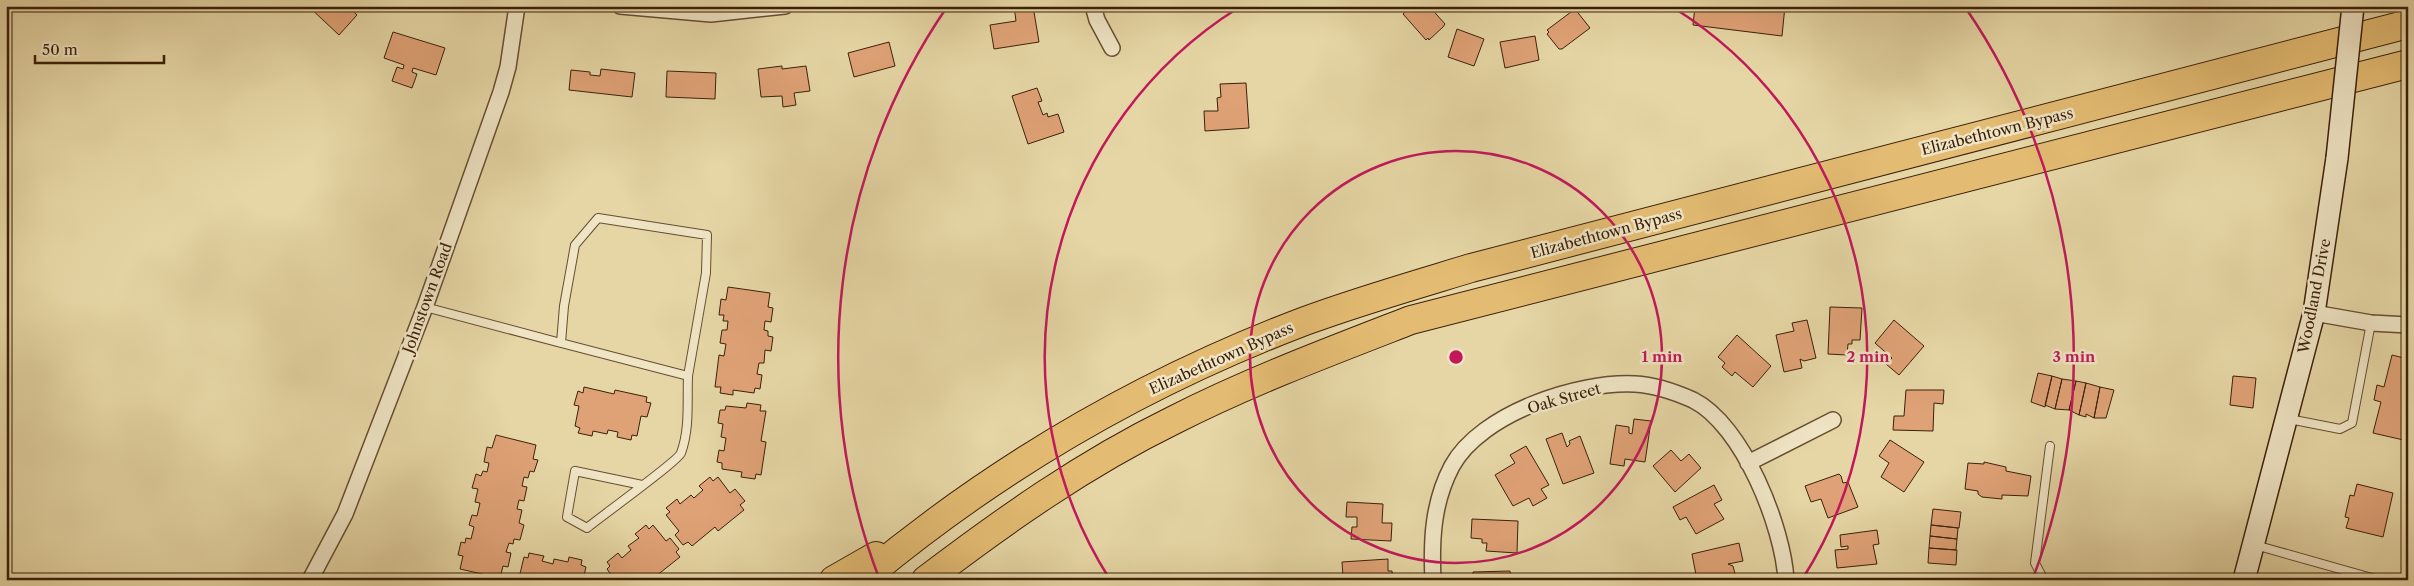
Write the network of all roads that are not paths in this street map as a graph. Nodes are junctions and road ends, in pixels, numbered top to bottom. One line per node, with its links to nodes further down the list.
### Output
1 (516, 6): 9 (street, Johnstown Road)
2 (620, 6): 3 (street)
3 (785, 6)
4 (1094, 6): 7 (street)
5 (2353, 6): 10 (street, Woodland Drive, bridge)
6 (2408, 24): 20 (highway, Elizabethtown Bypass)
7 (1112, 48)
8 (2408, 64): 25 (highway)
9 (425, 307): 13 (lane); 22 (street, Johnstown Road)
10 (2314, 312): 11 (street); 15 (street, Woodland Drive)
11 (2371, 323): 12 (street); 15 (lane)
12 (2408, 325)
13 (561, 343): 14 (lane); 14 (lane)
14 (688, 376): 19 (lane)
15 (2287, 418): 21 (street, Woodland Drive)
16 (1833, 420): 18 (street)
17 (2050, 446): 28 (lane)
18 (1748, 464): 26 (street, Oak Street); 27 (street, Oak Street)
19 (642, 485): 19 (lane)
20 (930, 526): 23 (highway); 24 (highway, Elizabethtown Bypass)
21 (2253, 545): 29 (street, Woodland Drive); 30 (lane)
22 (310, 580)
23 (834, 580)
24 (862, 580)
25 (926, 580)
26 (1433, 580)
27 (1786, 580)
28 (2044, 580)
29 (2244, 580)
30 (2379, 580)

